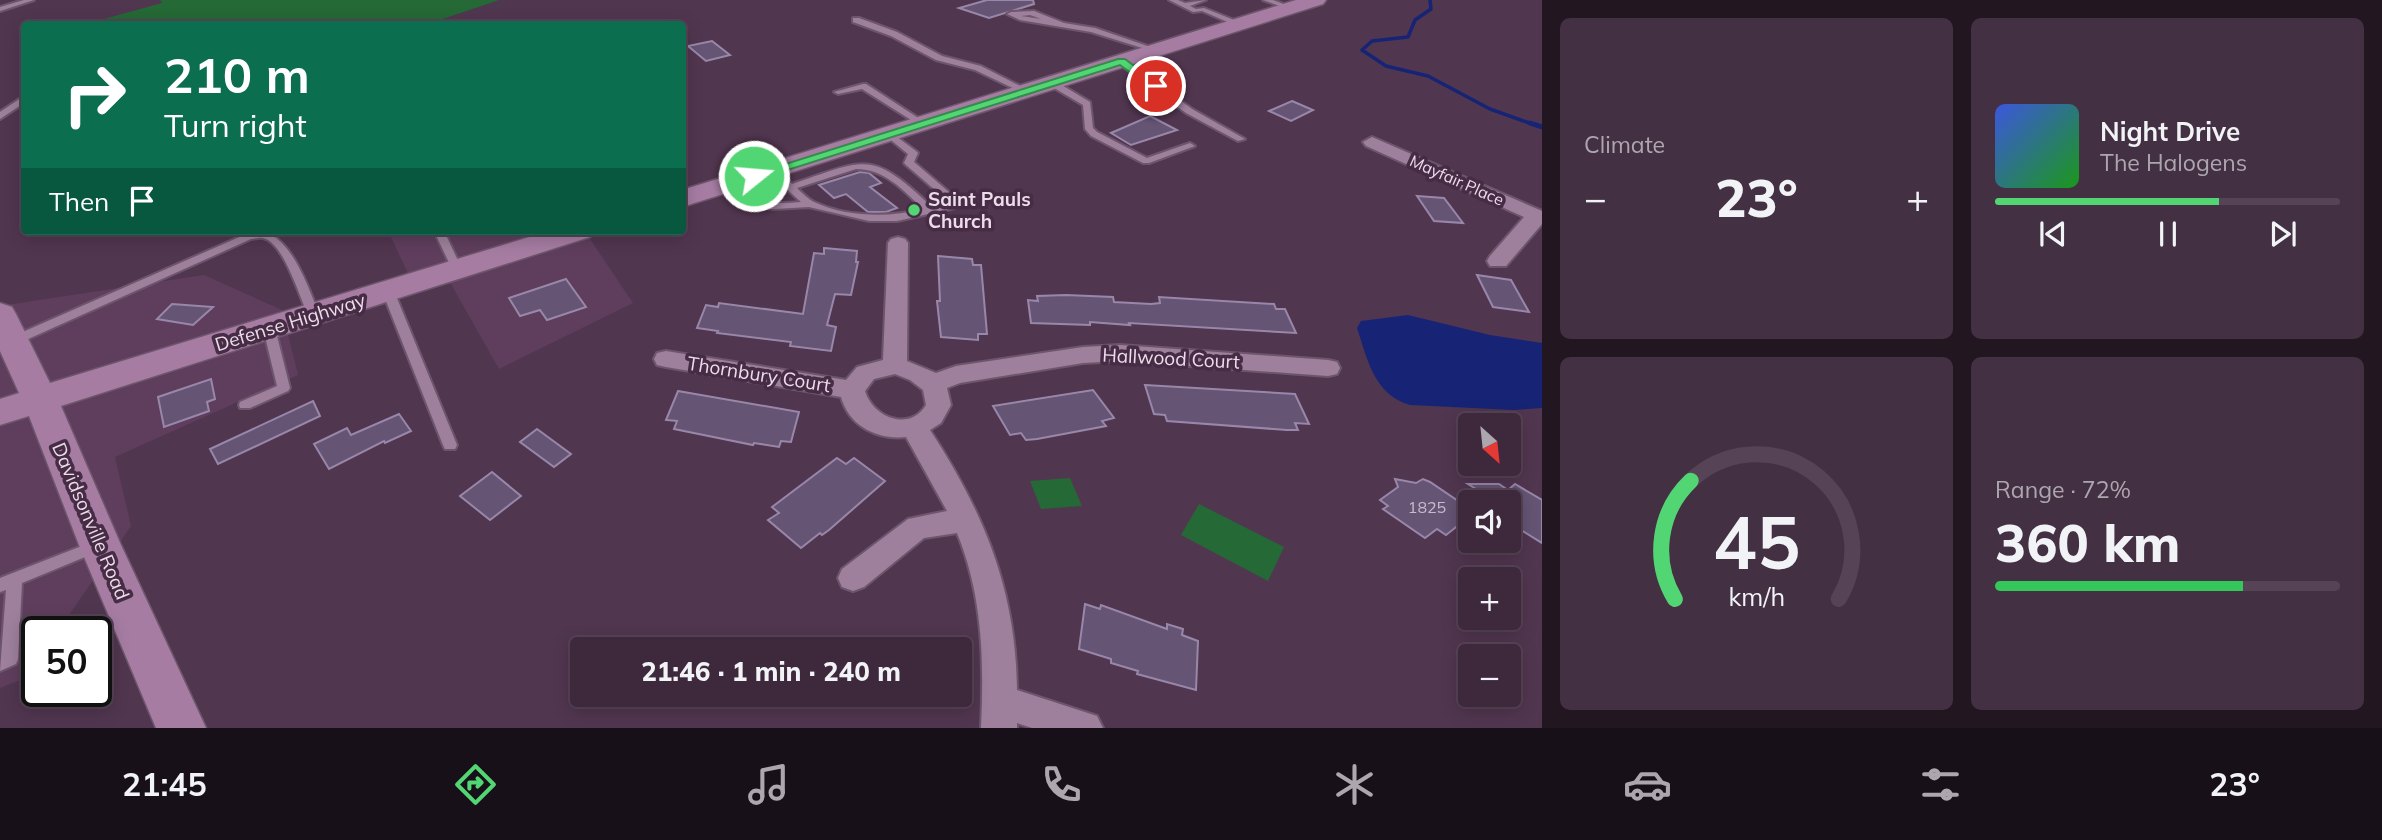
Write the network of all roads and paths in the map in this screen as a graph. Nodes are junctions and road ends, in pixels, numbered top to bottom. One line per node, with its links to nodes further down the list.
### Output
1 (31, 0): 8 (lane)
2 (1172, 0): 6 (lane)
3 (1203, 0): 6 (lane)
4 (1266, 0): 7 (lane)
5 (1316, 0): 7 (main road)
6 (1184, 5): 10 (lane)
7 (1290, 8): 10 (main road)
8 (0, 9)
9 (856, 20): 15 (lane)
10 (1240, 24): 12 (main road)
11 (1062, 25): 11 (lane); 12 (lane)
12 (1155, 50): 13 (main road)
13 (1121, 61): 14 (main road); 21 (lane)
14 (1052, 83): 15 (main road); 23 (lane)
15 (1026, 91): 19 (main road)
16 (838, 92): 19 (lane)
17 (21, 102): 18 (lane)
18 (0, 116)
19 (922, 123): 20 (main road)
20 (889, 134): 24 (main road); 29 (lane)
21 (1241, 139)
22 (1372, 142): 30 (street, Mayfair Place)
23 (1190, 146)
24 (772, 171): 25 (main road); 26 (lane)
25 (719, 187): 27 (main road); 28 (lane)
26 (791, 187): 28 (lane); 29 (lane)
27 (686, 198)
28 (809, 204): 29 (lane)
29 (930, 210)
30 (1539, 217): 34 (street)
31 (441, 235): 35 (lane)
32 (567, 235): 35 (main road, Defense Highway)
33 (898, 243): 41 (street)
34 (1498, 261)
35 (457, 270): 36 (main road, Defense Highway)
36 (388, 291): 37 (main road, Defense Highway); 49 (lane)
37 (313, 314): 38 (lane); 39 (main road, Defense Highway)
38 (4, 324): 45 (main road, Davidsonville Road)
39 (269, 328): 45 (main road, Defense Highway); 46 (lane)
40 (666, 359): 44 (street, Thornbury Court)
41 (895, 366): 43 (street); 44 (street)
42 (1328, 368): 43 (street, Hallwood Court)
43 (933, 384): 48 (street)
44 (852, 390): 48 (street)
45 (40, 399): 47 (main road, Defense Highway); 51 (main road, Davidsonville Road)
46 (245, 405)
47 (0, 412)
48 (914, 427): 50 (street)
49 (450, 445)
50 (966, 520): 52 (street); 55 (street)
51 (100, 545): 53 (lane); 56 (main road, Davidsonville Road)
52 (853, 578)
53 (7, 582): 54 (lane)
54 (0, 663)
55 (999, 715): 57 (street)
56 (181, 728)
57 (1085, 728)

